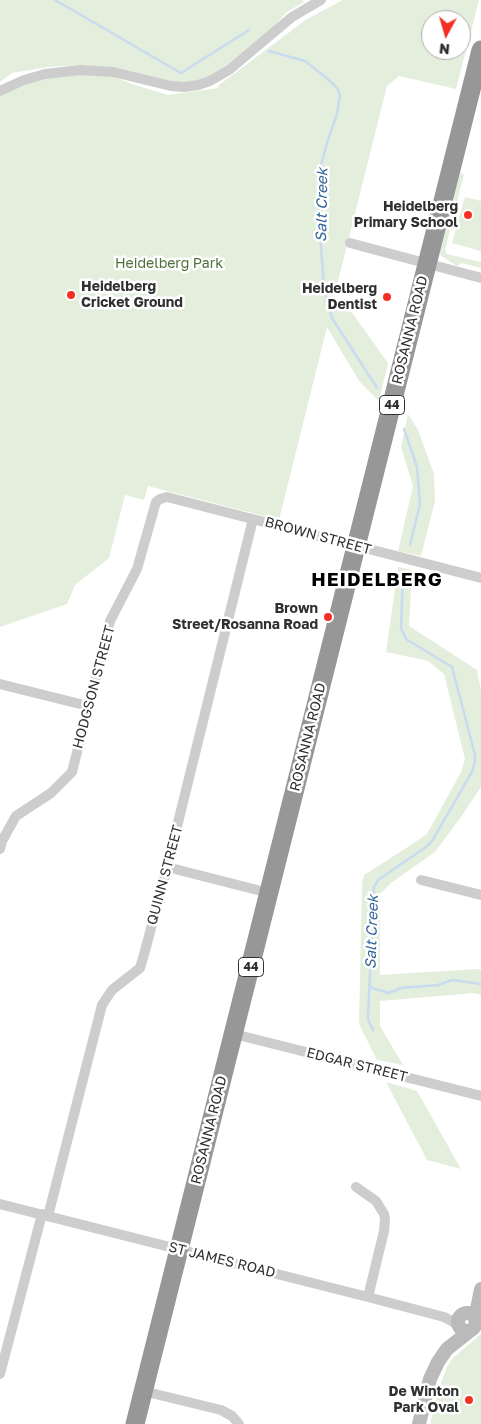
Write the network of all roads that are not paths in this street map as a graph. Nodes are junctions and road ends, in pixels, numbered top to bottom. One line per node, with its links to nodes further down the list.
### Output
1 (321, 0): 3 (street)
2 (481, 50): 5 (highway, ROSANNA ROAD / 44)
3 (0, 91)
4 (350, 243): 5 (street)
5 (427, 263): 6 (street); 9 (highway, ROSANNA ROAD / 44)
6 (481, 278)
7 (156, 502): 8 (street, BROWN STREET); 12 (street, HODGSON STREET)
8 (253, 519): 9 (street, BROWN STREET); 14 (street, QUINN STREET)
9 (356, 546): 10 (street, BROWN STREET); 16 (highway, ROSANNA ROAD / 44)
10 (481, 578)
11 (0, 684): 12 (street)
12 (88, 706): 13 (street, HODGSON STREET)
13 (0, 849)
14 (168, 867): 16 (street); 22 (street, QUINN STREET)
15 (421, 880): 17 (street)
16 (269, 893): 18 (highway, ROSANNA ROAD / 44)
17 (481, 895)
18 (234, 1034): 19 (street, EDGAR STREET); 23 (highway, ROSANNA ROAD / 44)
19 (481, 1096)
20 (356, 1187): 25 (street)
21 (0, 1204): 22 (street, ST JAMES ROAD)
22 (45, 1215): 23 (street, ST JAMES ROAD); 27 (street, QUINN STREET)
23 (179, 1249): 25 (street, ST JAMES ROAD); 28 (highway, ROSANNA ROAD / 44)
24 (481, 1288): 26 (street)
25 (368, 1297): 26 (street, ST JAMES ROAD)
26 (470, 1323): 31 (street)
27 (0, 1374)
28 (143, 1391): 29 (highway, ROSANNA ROAD / 44); 30 (street)
29 (134, 1424)
30 (240, 1424)
31 (419, 1424)

